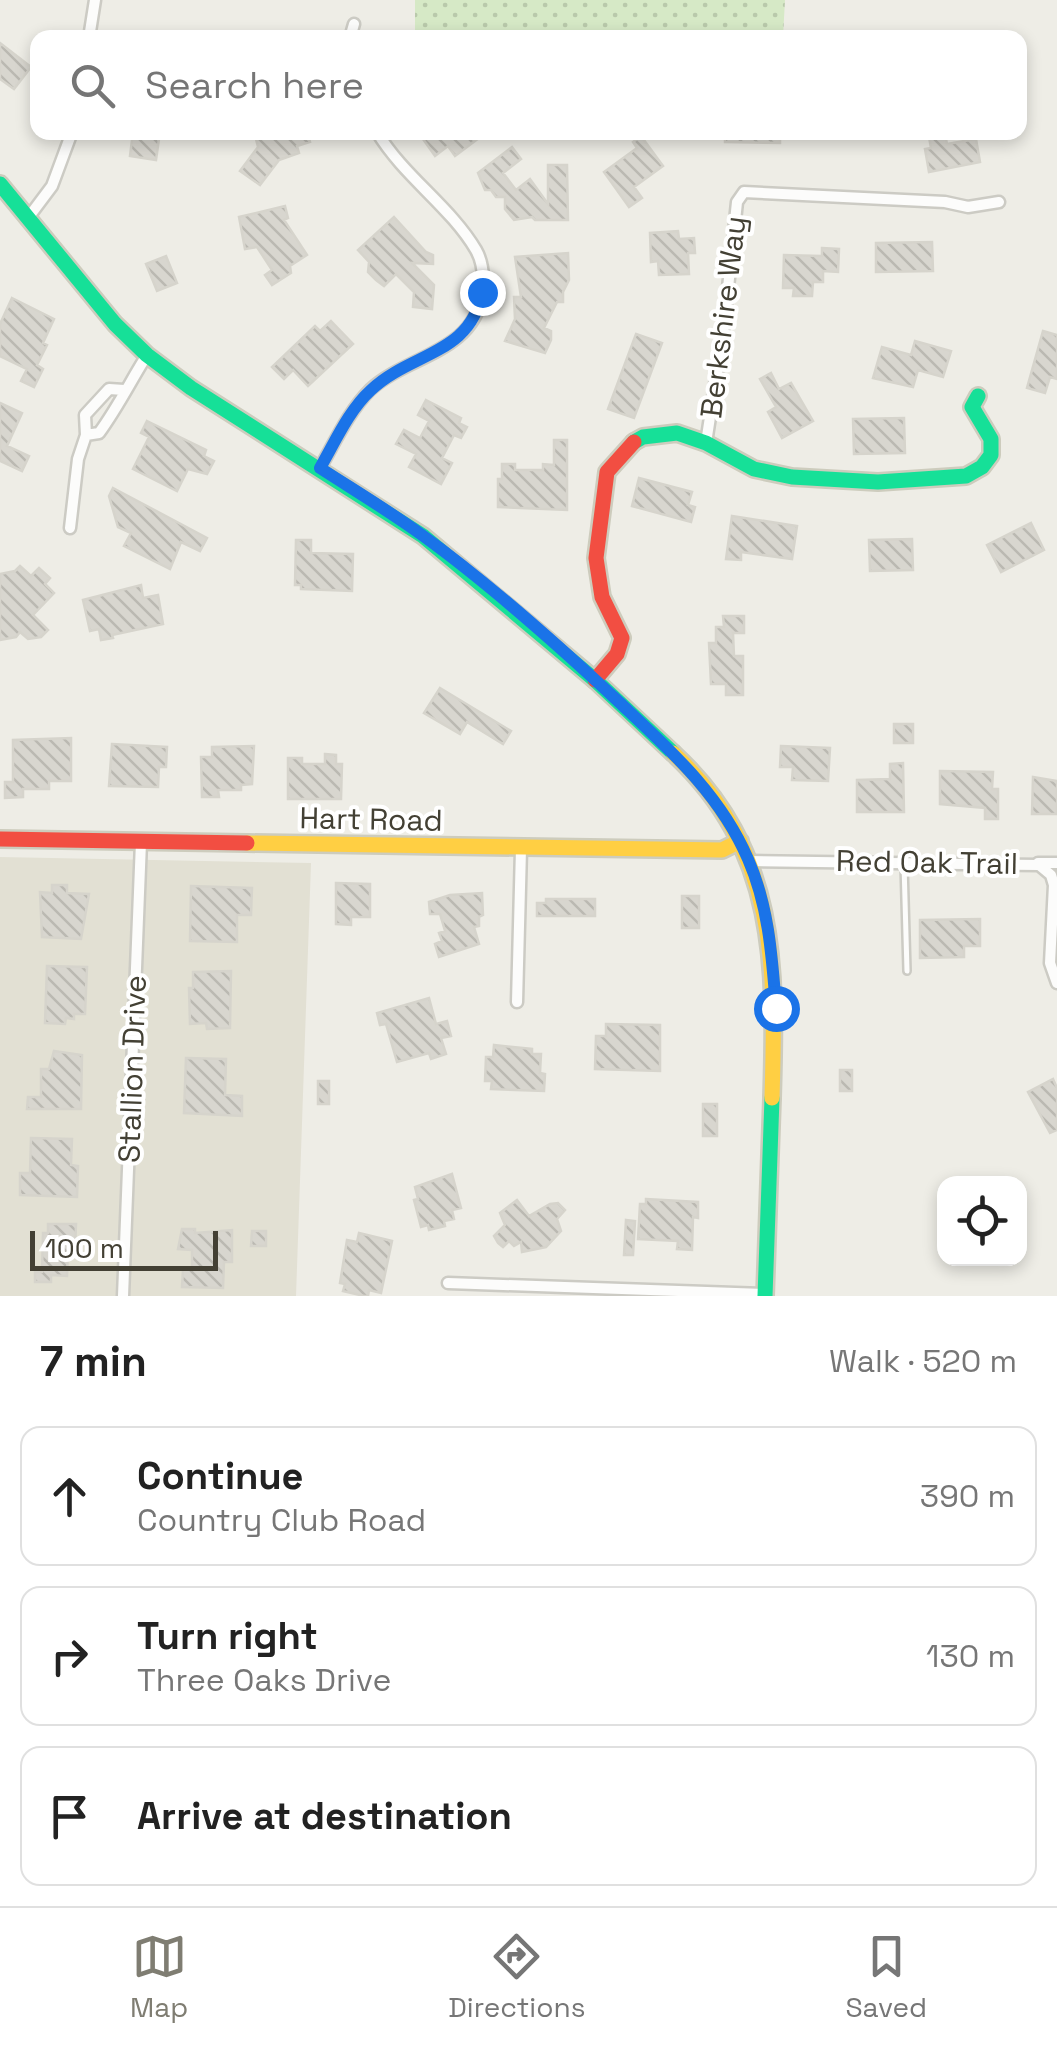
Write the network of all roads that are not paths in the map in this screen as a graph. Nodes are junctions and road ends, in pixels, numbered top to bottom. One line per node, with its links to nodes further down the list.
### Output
1 (95, 0): 3 (street)
2 (354, 24): 4 (street)
3 (91, 30)
4 (352, 30)
5 (69, 140): 9 (street)
6 (382, 140): 15 (street)
7 (0, 184): 9 (main road)
8 (999, 202): 14 (street, Berkshire Way)
9 (28, 218): 10 (main road)
10 (147, 354): 11 (street); 15 (main road)
11 (124, 390): 13 (street); 13 (street)
12 (978, 396): 14 (main road)
13 (86, 435): 16 (street)
14 (706, 444): 17 (main road)
15 (320, 468): 17 (main road)
16 (70, 528)
17 (595, 680): 19 (main road)
18 (0, 840): 20 (main road, Hart Road)
19 (740, 841): 21 (main road, Hart Road); 22 (main road)
20 (141, 842): 21 (main road, Hart Road); 31 (street, Stallion Drive)
21 (521, 849): 28 (street)
22 (749, 861): 23 (street, Red Oak Trail); 30 (main road)
23 (904, 862): 24 (street, Red Oak Trail); 26 (lane)
24 (1027, 862): 25 (street); 27 (street, Red Oak Trail)
25 (1057, 863)
26 (906, 970)
27 (1057, 983)
28 (517, 1002)
29 (448, 1283): 30 (street)
30 (766, 1295)
31 (123, 1296)

